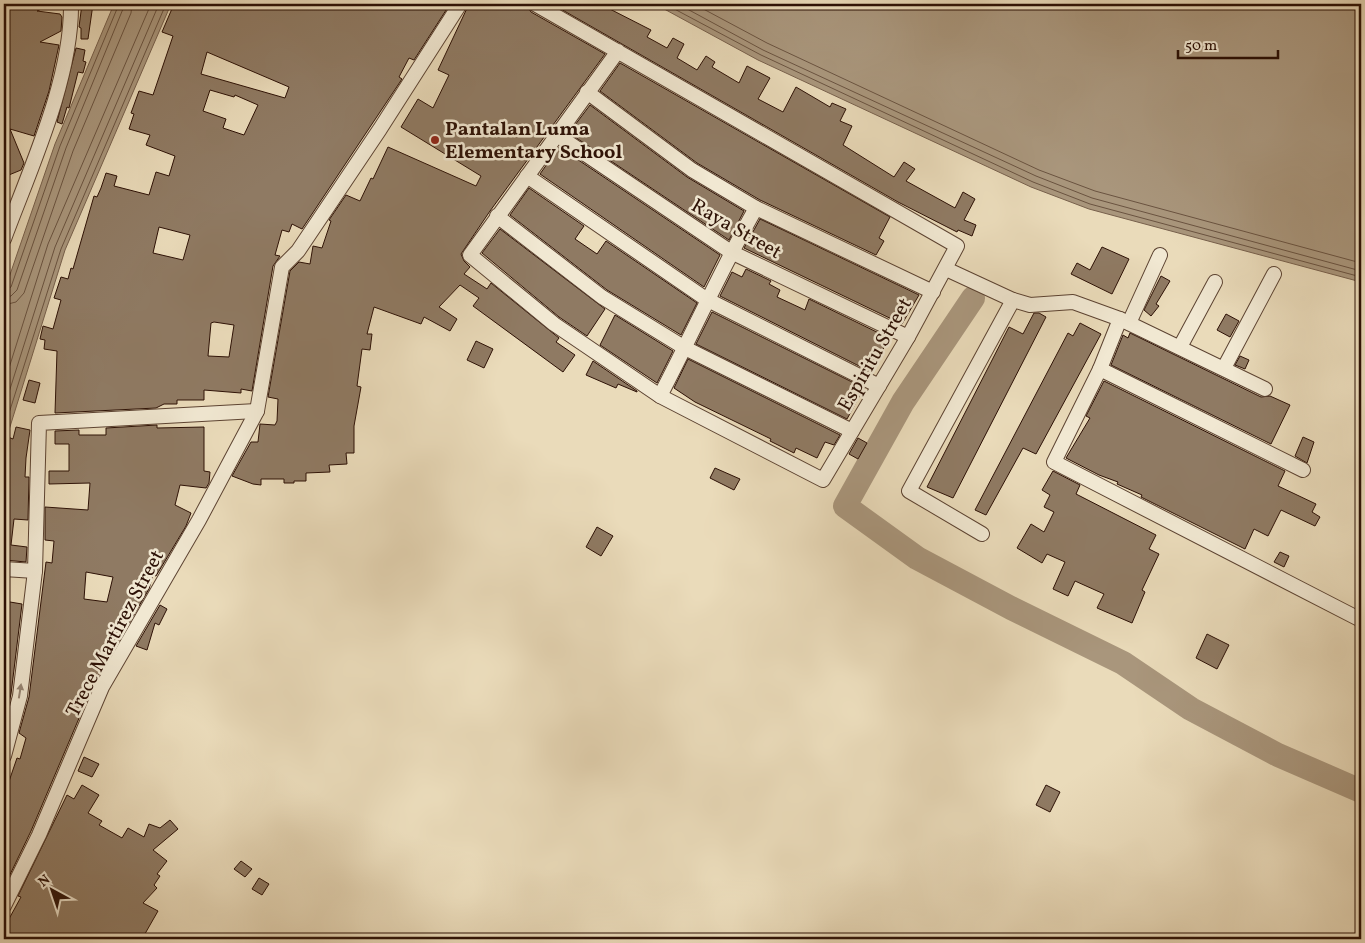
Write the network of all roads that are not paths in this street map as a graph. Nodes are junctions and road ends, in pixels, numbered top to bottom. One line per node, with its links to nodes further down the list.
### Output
1 (71, 4): 10 (street)
2 (460, 4): 28 (street, Trece Martirez Street)
3 (535, 4): 4 (street)
4 (618, 51): 5 (street); 13 (street, Espiritu Street)
5 (588, 92): 6 (street); 8 (street)
6 (557, 136): 7 (street); 11 (street, Raya Street)
7 (528, 176): 9 (street); 18 (street)
8 (756, 208): 11 (street); 16 (street)
9 (497, 216): 22 (street); 27 (street)
10 (4, 240)
11 (730, 252): 18 (street); 20 (street, Raya Street)
12 (1160, 255): 19 (street)
13 (950, 271): 16 (street, Espiritu Street); 17 (street)
14 (1274, 274): 23 (street)
15 (1216, 282): 21 (street)
16 (933, 292): 20 (street, Espiritu Street)
17 (1007, 297): 19 (street); 31 (street)
18 (706, 299): 22 (street); 25 (street)
19 (1124, 321): 21 (street); 24 (street)
20 (908, 337): 25 (street, Espiritu Street)
21 (1180, 347): 23 (street)
22 (685, 348): 27 (street); 29 (street)
23 (1224, 368): 26 (street)
24 (1100, 369): 30 (street); 34 (street)
25 (879, 386): 29 (street, Espiritu Street)
26 (1265, 389)
27 (660, 396): 29 (street, Espiritu Street)
28 (257, 411): 33 (street); 36 (street, Trece Martirez Street)
29 (852, 432)
30 (1303, 470)
31 (982, 534)
32 (4, 569): 33 (street)
33 (35, 571): 35 (street, one-way to 33)
34 (1361, 620)
35 (4, 756)
36 (4, 906)

